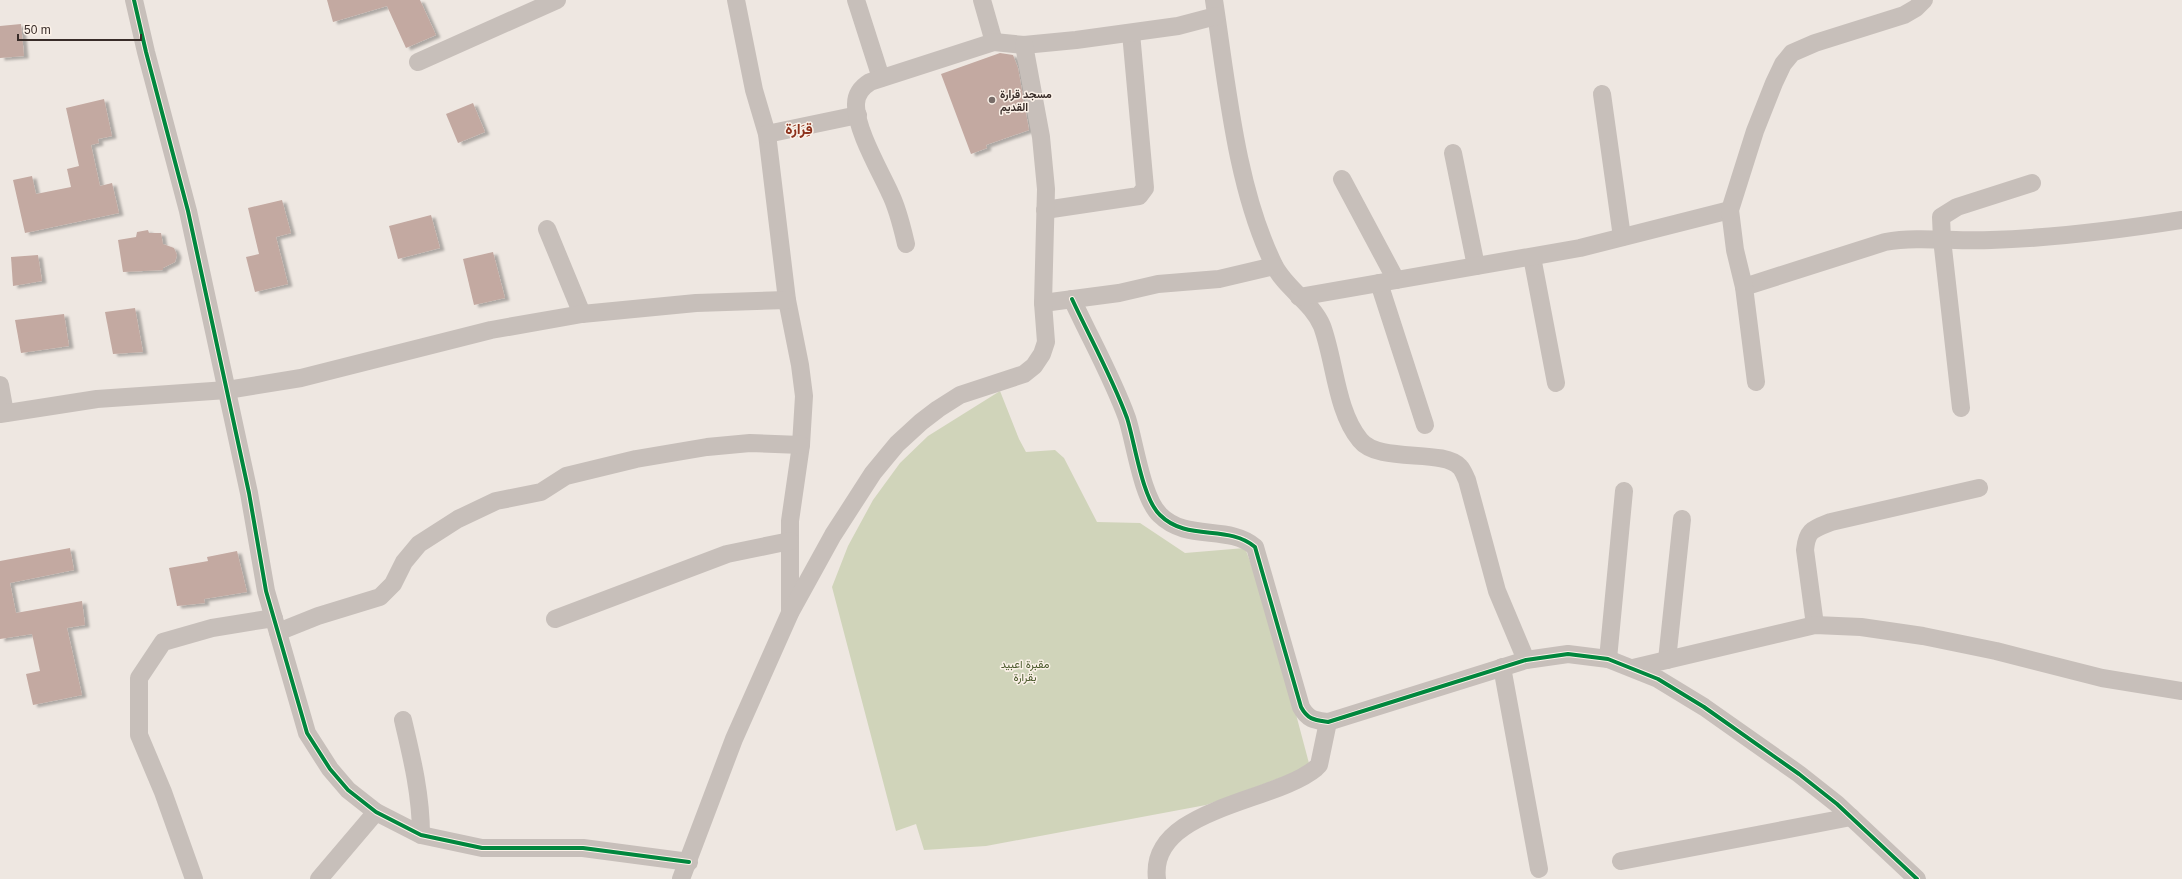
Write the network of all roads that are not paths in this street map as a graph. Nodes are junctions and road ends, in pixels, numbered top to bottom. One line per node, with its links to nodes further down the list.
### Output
1 (134, 0): 39 (street)
2 (557, 0): 11 (street)
3 (736, 0): 15 (street)
4 (856, 0): 12 (street)
5 (982, 0): 9 (street)
6 (1924, 0): 20 (street)
7 (1215, 8): 8 (street); 27 (street)
8 (1131, 33): 10 (street); 19 (street)
9 (994, 42): 10 (street); 12 (street)
10 (1024, 45): 19 (street)
11 (418, 62)
12 (881, 78): 14 (street)
13 (1602, 94): 23 (street)
14 (858, 115): 15 (street); 25 (street)
15 (767, 134): 32 (street)
16 (1452, 152): 28 (street)
17 (1342, 179): 29 (street)
18 (2032, 183): 24 (street)
19 (1045, 210): 34 (street)
20 (1730, 210): 23 (street); 30 (street)
21 (2182, 220): 24 (street)
22 (547, 229): 35 (street)
23 (1622, 237): 26 (street)
24 (1942, 240): 30 (street); 40 (street)
25 (906, 244)
26 (1532, 257): 28 (street); 37 (street)
27 (1274, 266): 31 (street); 33 (street)
28 (1476, 266): 29 (street)
29 (1388, 282): 31 (street); 42 (street)
30 (1744, 287): 36 (street)
31 (1299, 297): 53 (street)
32 (787, 300): 35 (street); 43 (street)
33 (1072, 300): 34 (street); 59 (street)
34 (1043, 303): 48 (street)
35 (582, 314): 39 (street)
36 (1756, 382)
37 (1556, 383)
38 (0, 385): 41 (street)
39 (227, 390): 41 (street); 50 (street)
40 (1962, 408)
41 (2, 413)
42 (1425, 425)
43 (801, 445): 47 (street); 50 (street)
44 (1979, 488): 51 (street)
45 (1624, 491): 52 (street)
46 (1682, 519): 54 (street)
47 (790, 541): 48 (street); 49 (street)
48 (790, 614): 64 (street)
49 (555, 619)
50 (276, 625): 60 (street); 66 (street)
51 (1815, 625): 54 (street); 57 (street)
52 (1608, 659): 53 (street); 56 (street)
53 (1526, 660): 55 (street)
54 (1667, 660): 56 (street)
55 (1502, 667): 59 (street); 65 (street)
56 (1633, 668): 61 (street)
57 (2182, 691)
58 (403, 720): 62 (street)
59 (1328, 722): 69 (street)
60 (376, 812): 62 (street); 67 (street)
61 (1851, 817): 63 (street); 70 (street)
62 (421, 835): 64 (street)
63 (1621, 861)
64 (689, 862): 68 (street)
65 (1539, 869)
66 (194, 879)
67 (319, 879)
68 (681, 879)
69 (1157, 879)
70 (1917, 879)

